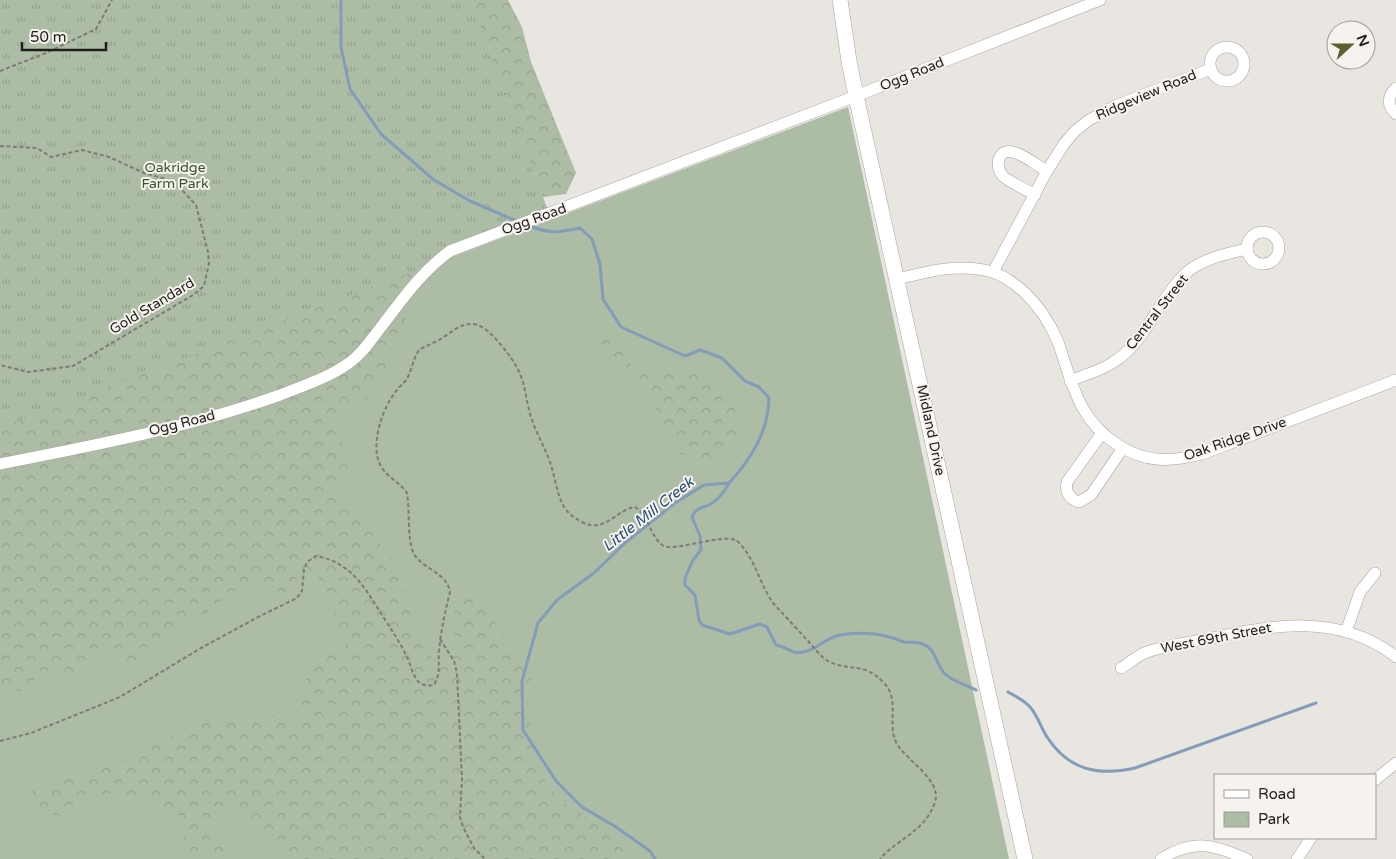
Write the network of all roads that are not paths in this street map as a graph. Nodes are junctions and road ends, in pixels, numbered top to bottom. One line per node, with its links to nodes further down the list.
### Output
1 (840, 0): 5 (main road, Midland Drive)
2 (1100, 0): 5 (street, Ogg Road)
3 (1210, 69): 7 (street, Ridgeview Road)
4 (1396, 88): 6 (street)
5 (856, 96): 11 (main road, Midland Drive); 16 (street, Ogg Road)
6 (1396, 114)
7 (1047, 171): 8 (street, Ridgeview Road); 8 (street)
8 (1035, 194): 10 (street, Ridgeview Road)
9 (1247, 249): 13 (street, Central Street)
10 (993, 272): 11 (street, Oak Ridge Drive); 13 (street, Oak Ridge Drive)
11 (898, 279): 24 (main road, Midland Drive)
12 (1396, 380): 15 (street, Oak Ridge Drive)
13 (1070, 381): 14 (street, Oak Ridge Drive)
14 (1102, 432): 15 (street, Oak Ridge Drive); 15 (street)
15 (1123, 448)
16 (0, 464)
17 (1375, 573): 18 (street)
18 (1346, 632): 19 (street, West 69th Street); 20 (street, West 69th Street)
19 (1396, 657)
20 (1122, 668)
21 (1396, 762): 22 (street)
22 (1376, 779)
23 (1310, 839): 27 (street)
24 (1025, 859)
25 (1161, 859): 26 (street)
26 (1247, 859)
27 (1297, 859)

